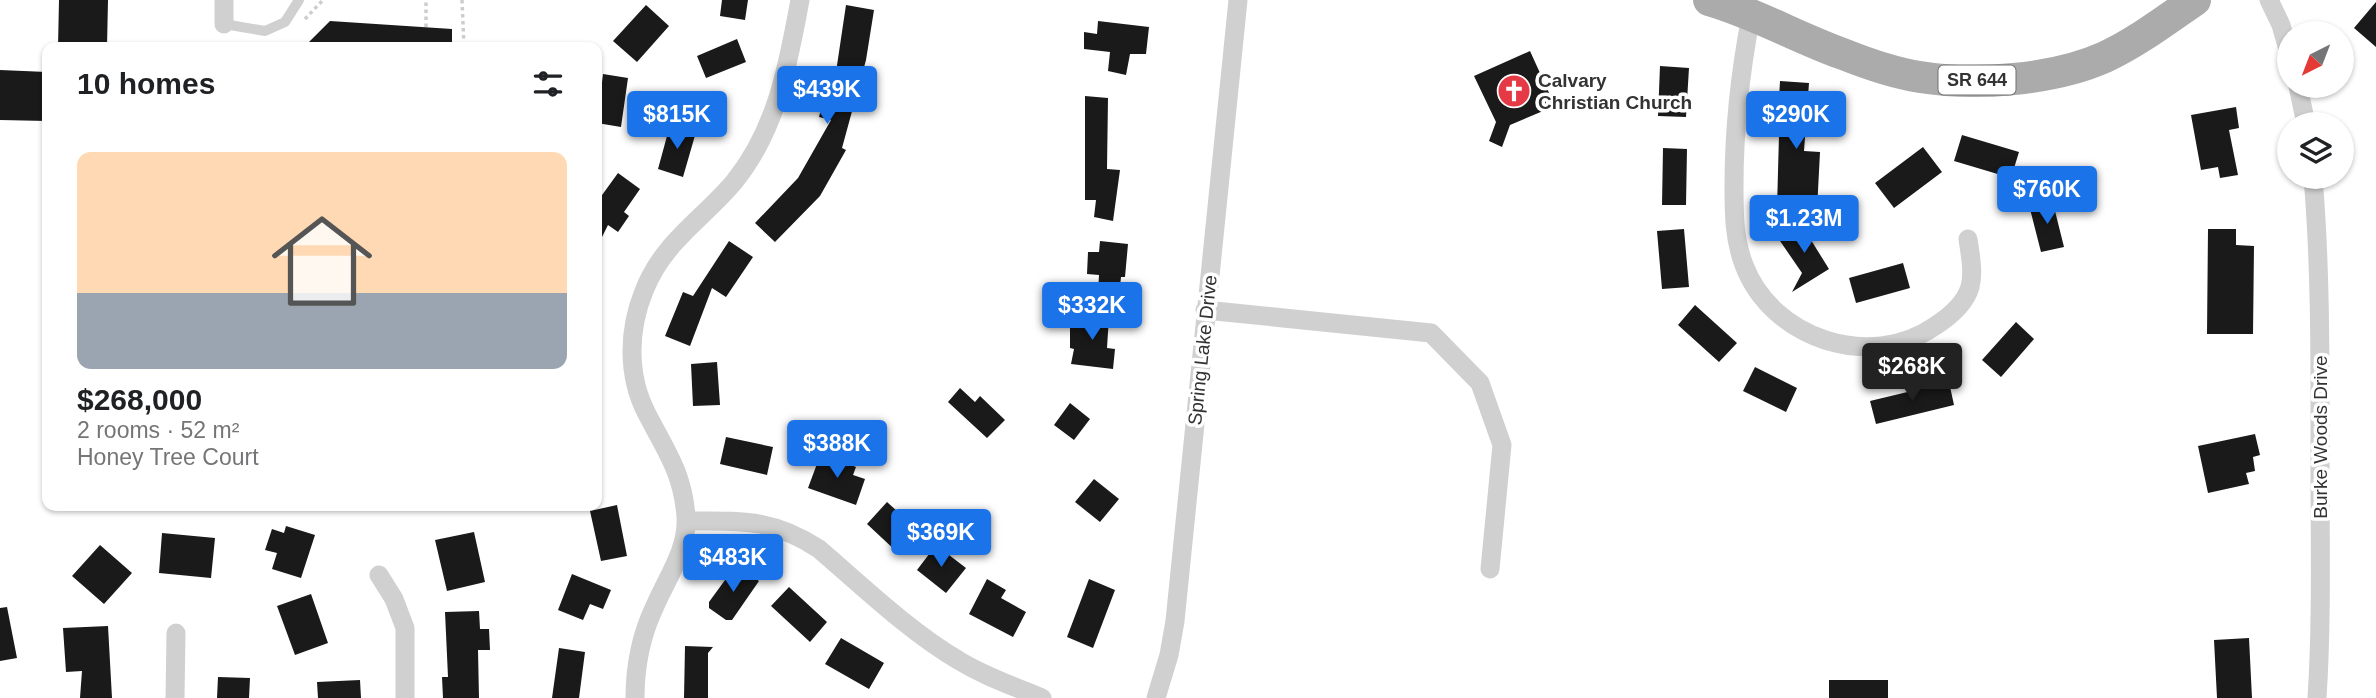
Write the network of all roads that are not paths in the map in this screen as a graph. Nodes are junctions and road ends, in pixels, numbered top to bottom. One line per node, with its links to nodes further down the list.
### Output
1 (224, 0): 10 (street)
2 (299, 0): 10 (lane)
3 (800, 0): 14 (street)
4 (1238, 0): 13 (street, Spring Lake Drive)
5 (1709, 0): 8 (main road, SR 644)
6 (2195, 0): 8 (main road, SR 644)
7 (2269, 0): 9 (street)
8 (1751, 16): 12 (street)
9 (2279, 21)
10 (223, 24)
11 (2314, 189): 23 (street, Burke Woods Drive)
12 (1968, 239)
13 (1205, 310): 15 (street); 22 (street, Spring Lake Drive)
14 (687, 521): 20 (street); 21 (street)
15 (1490, 569)
16 (379, 575): 19 (street)
17 (176, 633): 18 (street)
18 (175, 698)
19 (405, 698)
20 (635, 698)
21 (1042, 698)
22 (1156, 698)
23 (2316, 698)

